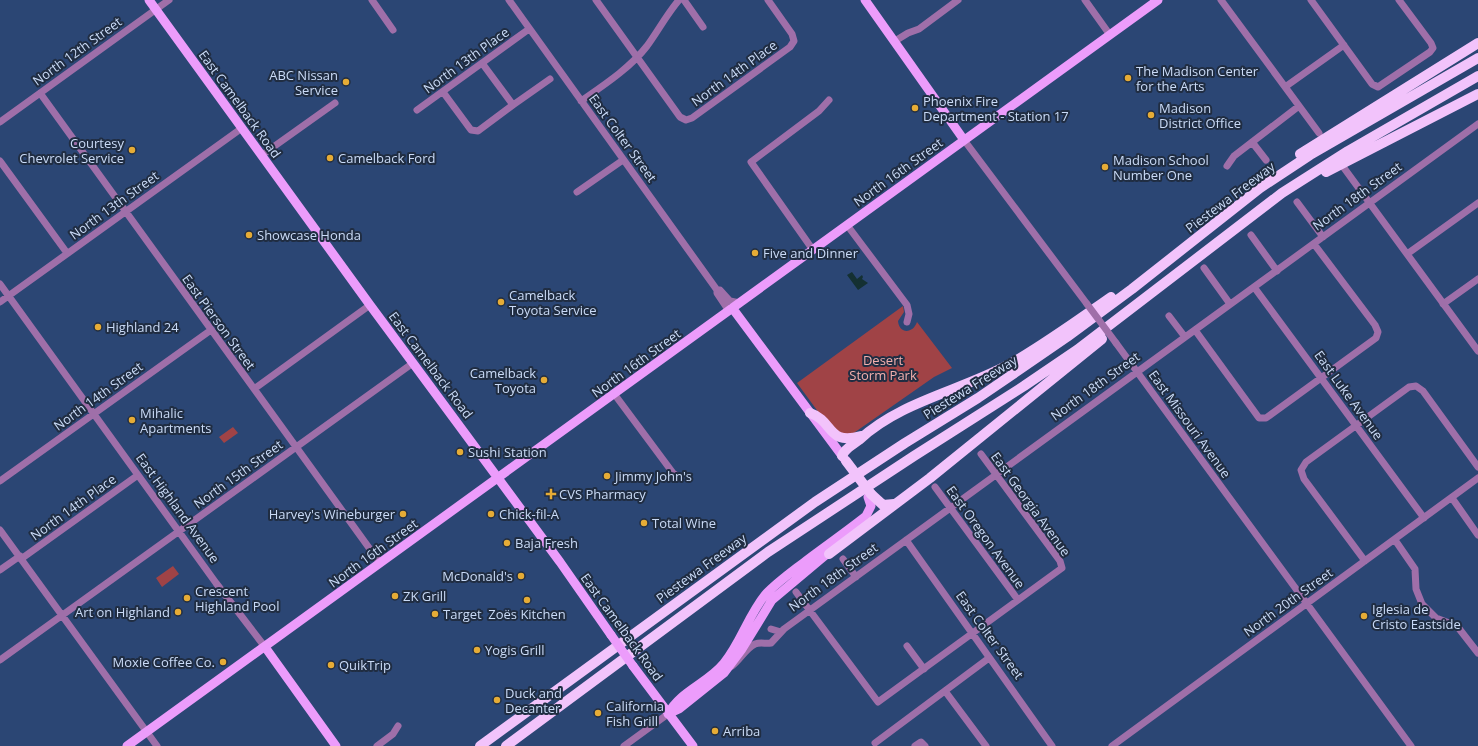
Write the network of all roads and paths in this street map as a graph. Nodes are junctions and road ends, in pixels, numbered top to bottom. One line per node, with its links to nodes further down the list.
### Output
1 (149, 0): 16 (main road, East Camelback Road)
2 (169, 0): 16 (street, North 12th Street)
3 (372, 0): 19 (street)
4 (508, 0): 18 (street, East Colter Street)
5 (596, 0): 24 (street)
6 (679, 0): 24 (street)
7 (684, 0): 17 (street)
8 (768, 0): 24 (street, North 14th Place)
9 (865, 0): 21 (main road, East Missouri Avenue)
10 (958, 0): 21 (street)
11 (1085, 0): 20 (street)
12 (1158, 0): 20 (main road, North 16th Street)
13 (1221, 0): 29 (street)
14 (1311, 0): 23 (street)
15 (1399, 0): 23 (street)
16 (156, 10): 31 (street, North 12th Street); 41 (main road, East Camelback Road)
17 (703, 27)
18 (529, 29): 26 (street, North 13th Place); 34 (street, East Colter Street)
19 (393, 30)
20 (1110, 35): 43 (main road, North 16th Street)
21 (895, 42): 43 (main road, East Missouri Avenue)
22 (1478, 43): 51 (highway)
23 (1344, 45): 29 (street)
24 (636, 57): 34 (street)
25 (1478, 58): 51 (highway, Piestewa Freeway)
26 (482, 63): 30 (street, North 13th Place); 36 (street)
27 (1478, 76): 53 (highway, Piestewa Freeway)
28 (550, 79): 36 (street)
29 (1284, 87): 37 (street)
30 (443, 92): 36 (street); 38 (street, North 13th Place)
31 (40, 93): 39 (street, North 12th Street); 57 (street, East Pierson Street)
32 (1478, 94): 53 (highway)
33 (829, 100): 63 (street)
34 (581, 101): 46 (street, East Colter Street)
35 (335, 103): 45 (street)
36 (513, 105)
37 (1299, 106): 42 (street); 44 (street)
38 (417, 110)
39 (0, 122)
40 (1478, 124): 55 (street, North 18th Street)
41 (242, 128): 45 (main road, East Camelback Road); 57 (street, North 13th Street)
42 (1319, 133)
43 (964, 140): 58 (main road, North 16th Street); 86 (street, East Missouri Avenue, bridge)
44 (1252, 142): 47 (street); 49 (street)
45 (262, 156): 76 (main road, East Camelback Road)
46 (623, 160): 52 (street); 71 (street, East Colter Street)
47 (1266, 160)
48 (0, 161): 64 (street)
49 (1227, 166)
50 (1344, 168): 55 (street)
51 (1260, 188): 62 (highway, Piestewa Freeway)
52 (577, 192)
53 (1270, 202): 78 (highway, Piestewa Freeway)
54 (1297, 202): 60 (street)
55 (1370, 203): 60 (street, North 18th Street); 65 (street)
56 (1478, 203): 65 (street)
57 (125, 212): 64 (street, North 13th Street); 81 (street, East Pierson Street)
58 (847, 225): 63 (main road, North 16th Street); 80 (street)
59 (1251, 235): 67 (street)
60 (1323, 237): 61 (street, North 18th Street)
61 (1314, 244): 67 (street, North 18th Street); 87 (street)
62 (1184, 248): 93 (highway); 146 (highway, Piestewa Freeway)
63 (813, 250): 77 (main road, North 16th Street)
64 (67, 253): 72 (street, North 13th Street)
65 (1407, 254): 75 (street)
66 (1204, 268): 74 (street)
67 (1277, 271): 70 (street, North 18th Street)
68 (1478, 279): 75 (street)
69 (0, 284): 72 (street, East Highland Avenue)
70 (1254, 287): 74 (street, North 18th Street); 87 (street, East Luke Avenue)
71 (717, 290): 77 (street, East Colter Street); 77 (street, East Colter Street)
72 (9, 296): 73 (street, North 13th Street); 91 (street, East Highland Avenue)
73 (0, 302)
74 (1230, 304): 82 (street, North 18th Street)
75 (1444, 304): 84 (street)
76 (370, 305): 85 (main road, East Camelback Road); 88 (street)
77 (734, 308): 89 (main road, North 16th Street); 90 (main road, East Colter Street)
78 (1130, 309): 107 (highway); 147 (highway, Piestewa Freeway)
79 (1169, 316): 83 (street)
80 (907, 322)
81 (211, 330): 88 (street, East Pierson Street); 91 (street, North 14th Street)
82 (1195, 330): 83 (street, North 18th Street); 87 (street)
83 (1185, 337): 86 (street, North 18th Street)
84 (1478, 351)
85 (413, 363): 94 (street, North 15th Street); 102 (main road, East Camelback Road)
86 (1136, 372): 98 (street, North 18th Street); 124 (street, East Missouri Avenue)
87 (1322, 378): 92 (street, East Luke Avenue)
88 (254, 389): 94 (street, East Pierson Street)
89 (614, 395): 100 (street); 102 (main road, North 16th Street)
90 (810, 413): 93 (highway); 96 (main road, East Colter Street)
91 (94, 414): 99 (street, East Highland Avenue); 103 (street, North 14th Street)
92 (1357, 426): 97 (street); 109 (street, East Luke Avenue); 118 (street)
93 (863, 435): 96 (highway)
94 (296, 447): 111 (street, North 15th Street); 119 (street, East Pierson Street)
95 (981, 454): 98 (street, East Georgia Avenue)
96 (844, 459): 105 (highway, bridge)
97 (1478, 467)
98 (996, 474): 108 (street, North 18th Street); 123 (street, East Georgia Avenue)
99 (138, 475): 111 (street, East Highland Avenue); 116 (street, North 14th Place)
100 (680, 478)
101 (1478, 478): 106 (street, North 20th Street)
102 (498, 479): 119 (main road, North 16th Street); 138 (main road, East Camelback Road, bridge)
103 (0, 481)
104 (935, 487): 108 (street, East Oregon Avenue)
105 (873, 497): 107 (highway); 115 (main road, North 18th Street); 138 (main road, North 18th Street)
106 (1452, 498): 109 (street, North 20th Street); 112 (street)
107 (896, 503): 115 (highway)
108 (950, 508): 113 (street, North 18th Street); 123 (street, East Oregon Avenue)
109 (1424, 518): 114 (street, North 20th Street)
110 (0, 530): 116 (street)
111 (179, 531): 126 (street, North 15th Street); 131 (street, East Highland Avenue)
112 (1478, 535)
113 (906, 540): 121 (street, North 18th Street); 129 (street, East Colter Street)
114 (1395, 540): 118 (street, North 20th Street); 132 (street)
115 (829, 554): 135 (main road, North 18th Street)
116 (20, 558): 120 (street, North 14th Place); 126 (street)
117 (843, 559): 121 (street)
118 (1365, 561): 124 (street, North 20th Street)
119 (380, 563): 131 (main road, North 16th Street)
120 (0, 570)
121 (856, 577): 125 (street, North 18th Street)
122 (796, 592): 125 (street)
123 (1018, 600): 129 (street)
124 (1307, 604): 154 (street, North 20th Street); 155 (street, East Missouri Avenue)
125 (810, 611): 128 (street, North 18th Street); 136 (street)
126 (62, 616): 134 (street, North 15th Street); 140 (street)
127 (771, 630): 128 (street)
128 (781, 632): 135 (street, North 18th Street)
129 (972, 634): 133 (street, East Colter Street); 136 (street)
130 (907, 646): 136 (street)
131 (265, 647): 140 (main road, North 16th Street); 144 (main road, East Highland Avenue)
132 (1478, 653)
133 (989, 658): 137 (street); 153 (street, East Colter Street)
134 (0, 660)
135 (729, 668): 138 (main road, North 18th Street)
136 (924, 669)
137 (945, 691): 141 (street); 152 (street)
138 (668, 714): 148 (street, North 18th Street); 149 (main road, East Camelback Road)
139 (398, 726): 145 (street)
140 (147, 732): 142 (main road, North 16th Street); 143 (street)
141 (875, 743)
142 (127, 746)
143 (157, 746)
144 (336, 746)
145 (377, 746)
146 (480, 746)
147 (506, 746)
148 (624, 746)
149 (692, 746)
150 (915, 746): 151 (street)
151 (925, 746)
152 (986, 746)
153 (1052, 746)
154 (1112, 746)
155 (1411, 746)

